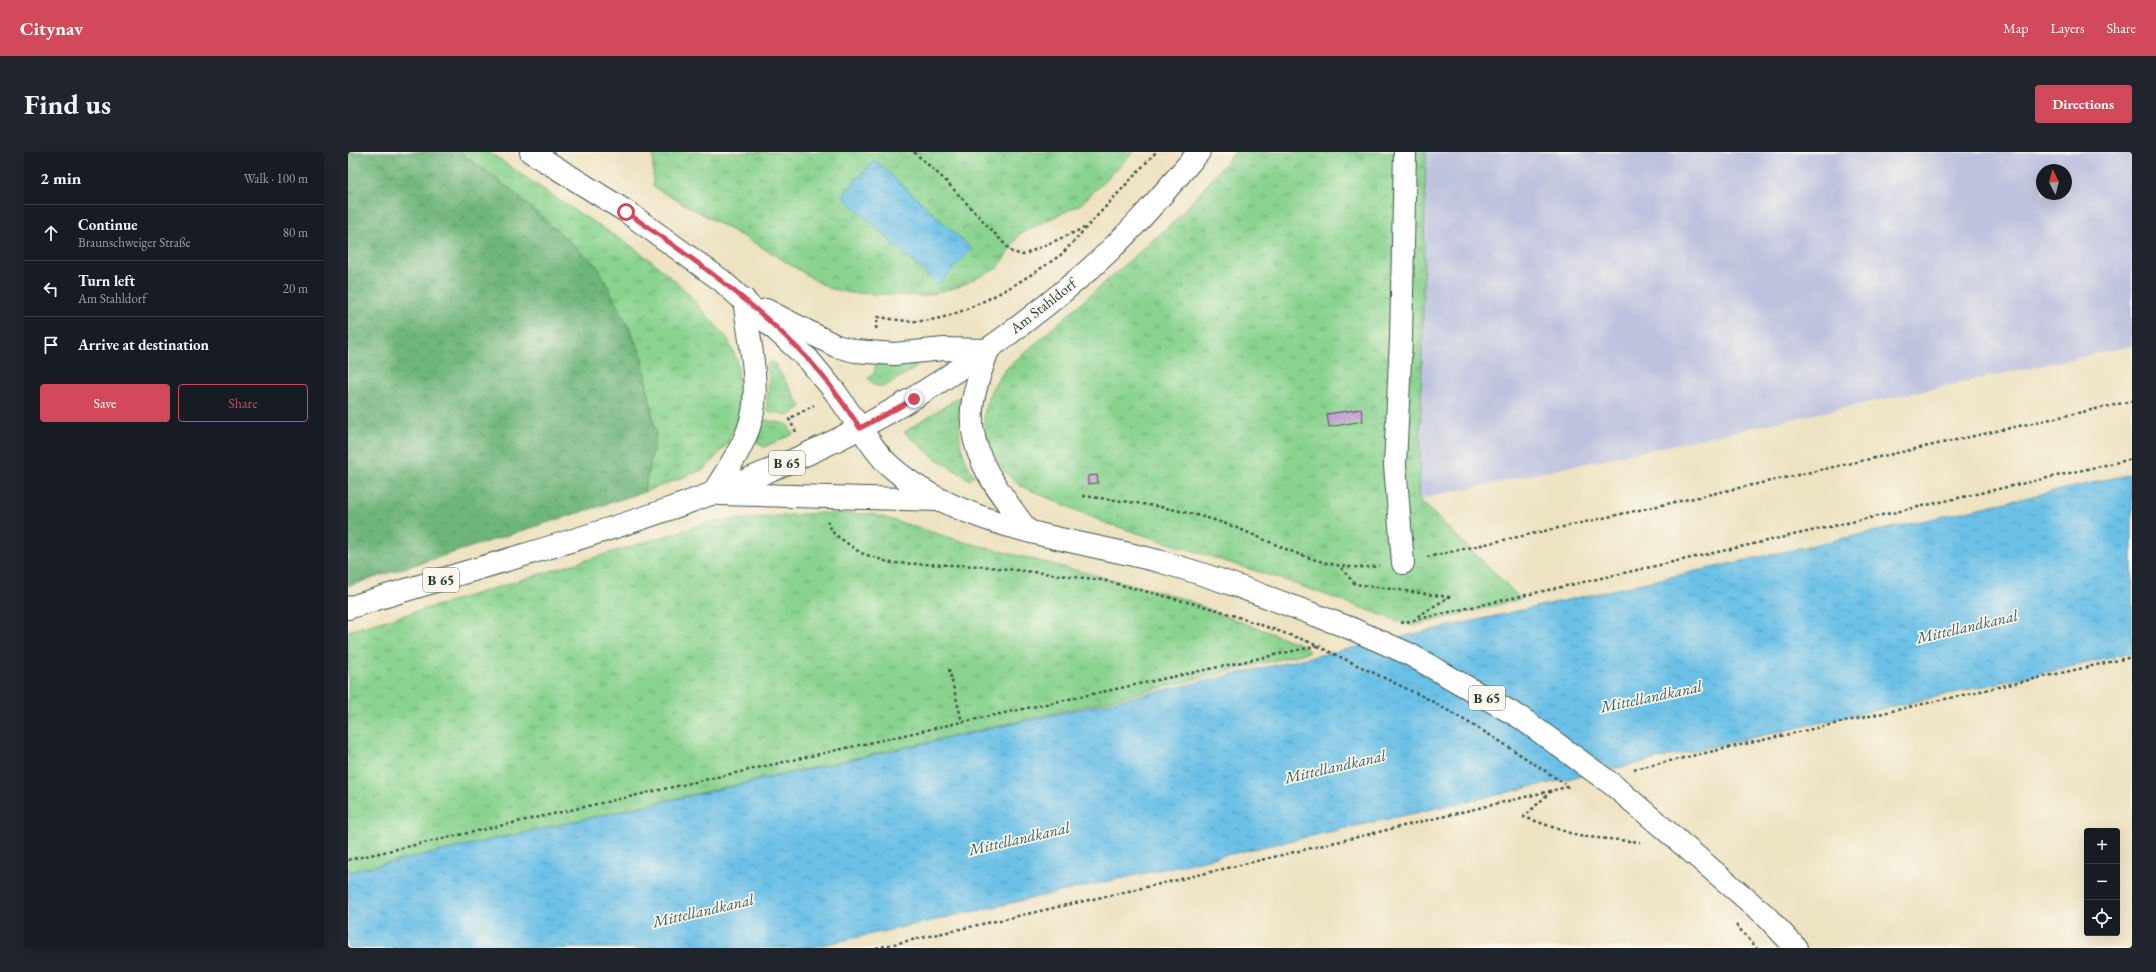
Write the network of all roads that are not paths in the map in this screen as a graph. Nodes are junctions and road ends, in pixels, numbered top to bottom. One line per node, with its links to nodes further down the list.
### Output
1 (531, 152): 4 (main road)
2 (1199, 152): 5 (main road, Am Stahldorf)
3 (1405, 152): 10 (main road)
4 (744, 299): 5 (main road); 6 (main road); 7 (main road)
5 (988, 350): 6 (main road, Am Stahldorf); 9 (main road)
6 (860, 428): 7 (main road, B 65); 8 (main road, B 65)
7 (712, 494): 8 (main road, B 65); 11 (main road, B 65)
8 (941, 500): 9 (main road, B 65)
9 (1028, 530): 12 (main road, B 65, bridge)
10 (1403, 563)
11 (348, 608)
12 (1796, 948)

